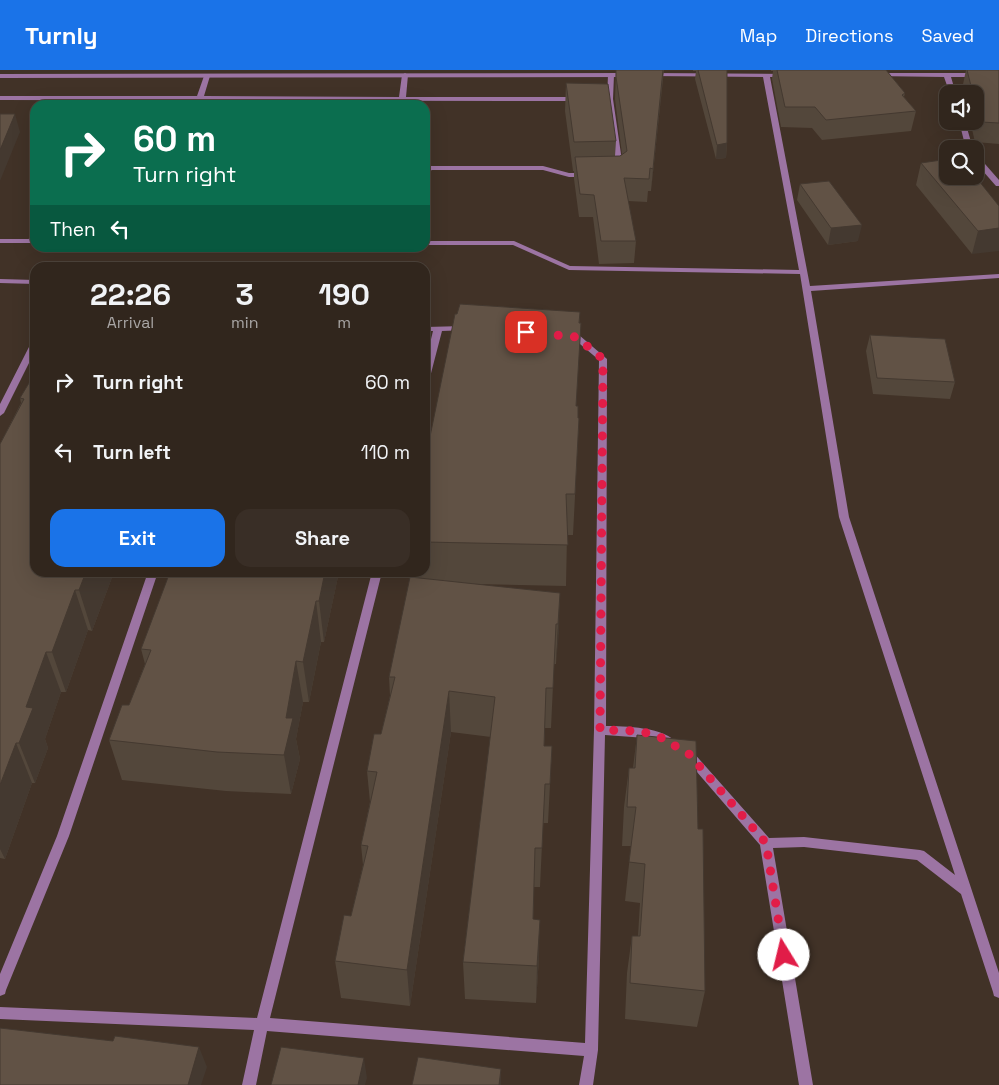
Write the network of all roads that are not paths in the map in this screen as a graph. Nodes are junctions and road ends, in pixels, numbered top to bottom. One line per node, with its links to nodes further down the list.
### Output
1 (754, 72): 4 (street); 5 (street)
2 (471, 73): 3 (street); 4 (street)
3 (405, 75): 11 (street); 15 (street)
4 (611, 75): 18 (street)
5 (766, 75): 6 (street); 27 (street)
6 (795, 75)
7 (871, 75): 8 (street)
8 (947, 75): 9 (street); 12 (street)
9 (999, 75)
10 (0, 76): 11 (street)
11 (207, 76): 14 (street)
12 (950, 85)
13 (0, 98): 14 (street)
14 (200, 98): 15 (street)
15 (402, 98): 16 (street)
16 (590, 99)
17 (600, 99): 18 (street)
18 (610, 99): 22 (street)
19 (984, 167): 23 (street)
20 (430, 168): 21 (street)
21 (596, 175)
22 (613, 175)
23 (998, 182)
24 (0, 241): 25 (street)
25 (30, 241)
26 (430, 243): 27 (street)
27 (803, 272): 31 (street)
28 (999, 276): 31 (street)
29 (0, 281): 30 (street)
30 (30, 282)
31 (807, 289): 43 (street)
32 (474, 328): 34 (street)
33 (430, 329): 34 (street)
34 (438, 329): 37 (street)
35 (558, 335): 41 (street)
36 (30, 353): 38 (street)
37 (430, 362)
38 (0, 413)
39 (151, 577): 44 (street)
40 (376, 577): 47 (street)
41 (600, 730): 42 (street); 48 (street)
42 (766, 843): 43 (street); 51 (street)
43 (966, 891): 45 (street)
44 (0, 990)
45 (999, 992)
46 (0, 1013): 47 (street)
47 (262, 1024): 48 (street); 49 (street)
48 (591, 1050): 50 (street)
49 (249, 1085)
50 (586, 1085)
51 (806, 1085)

